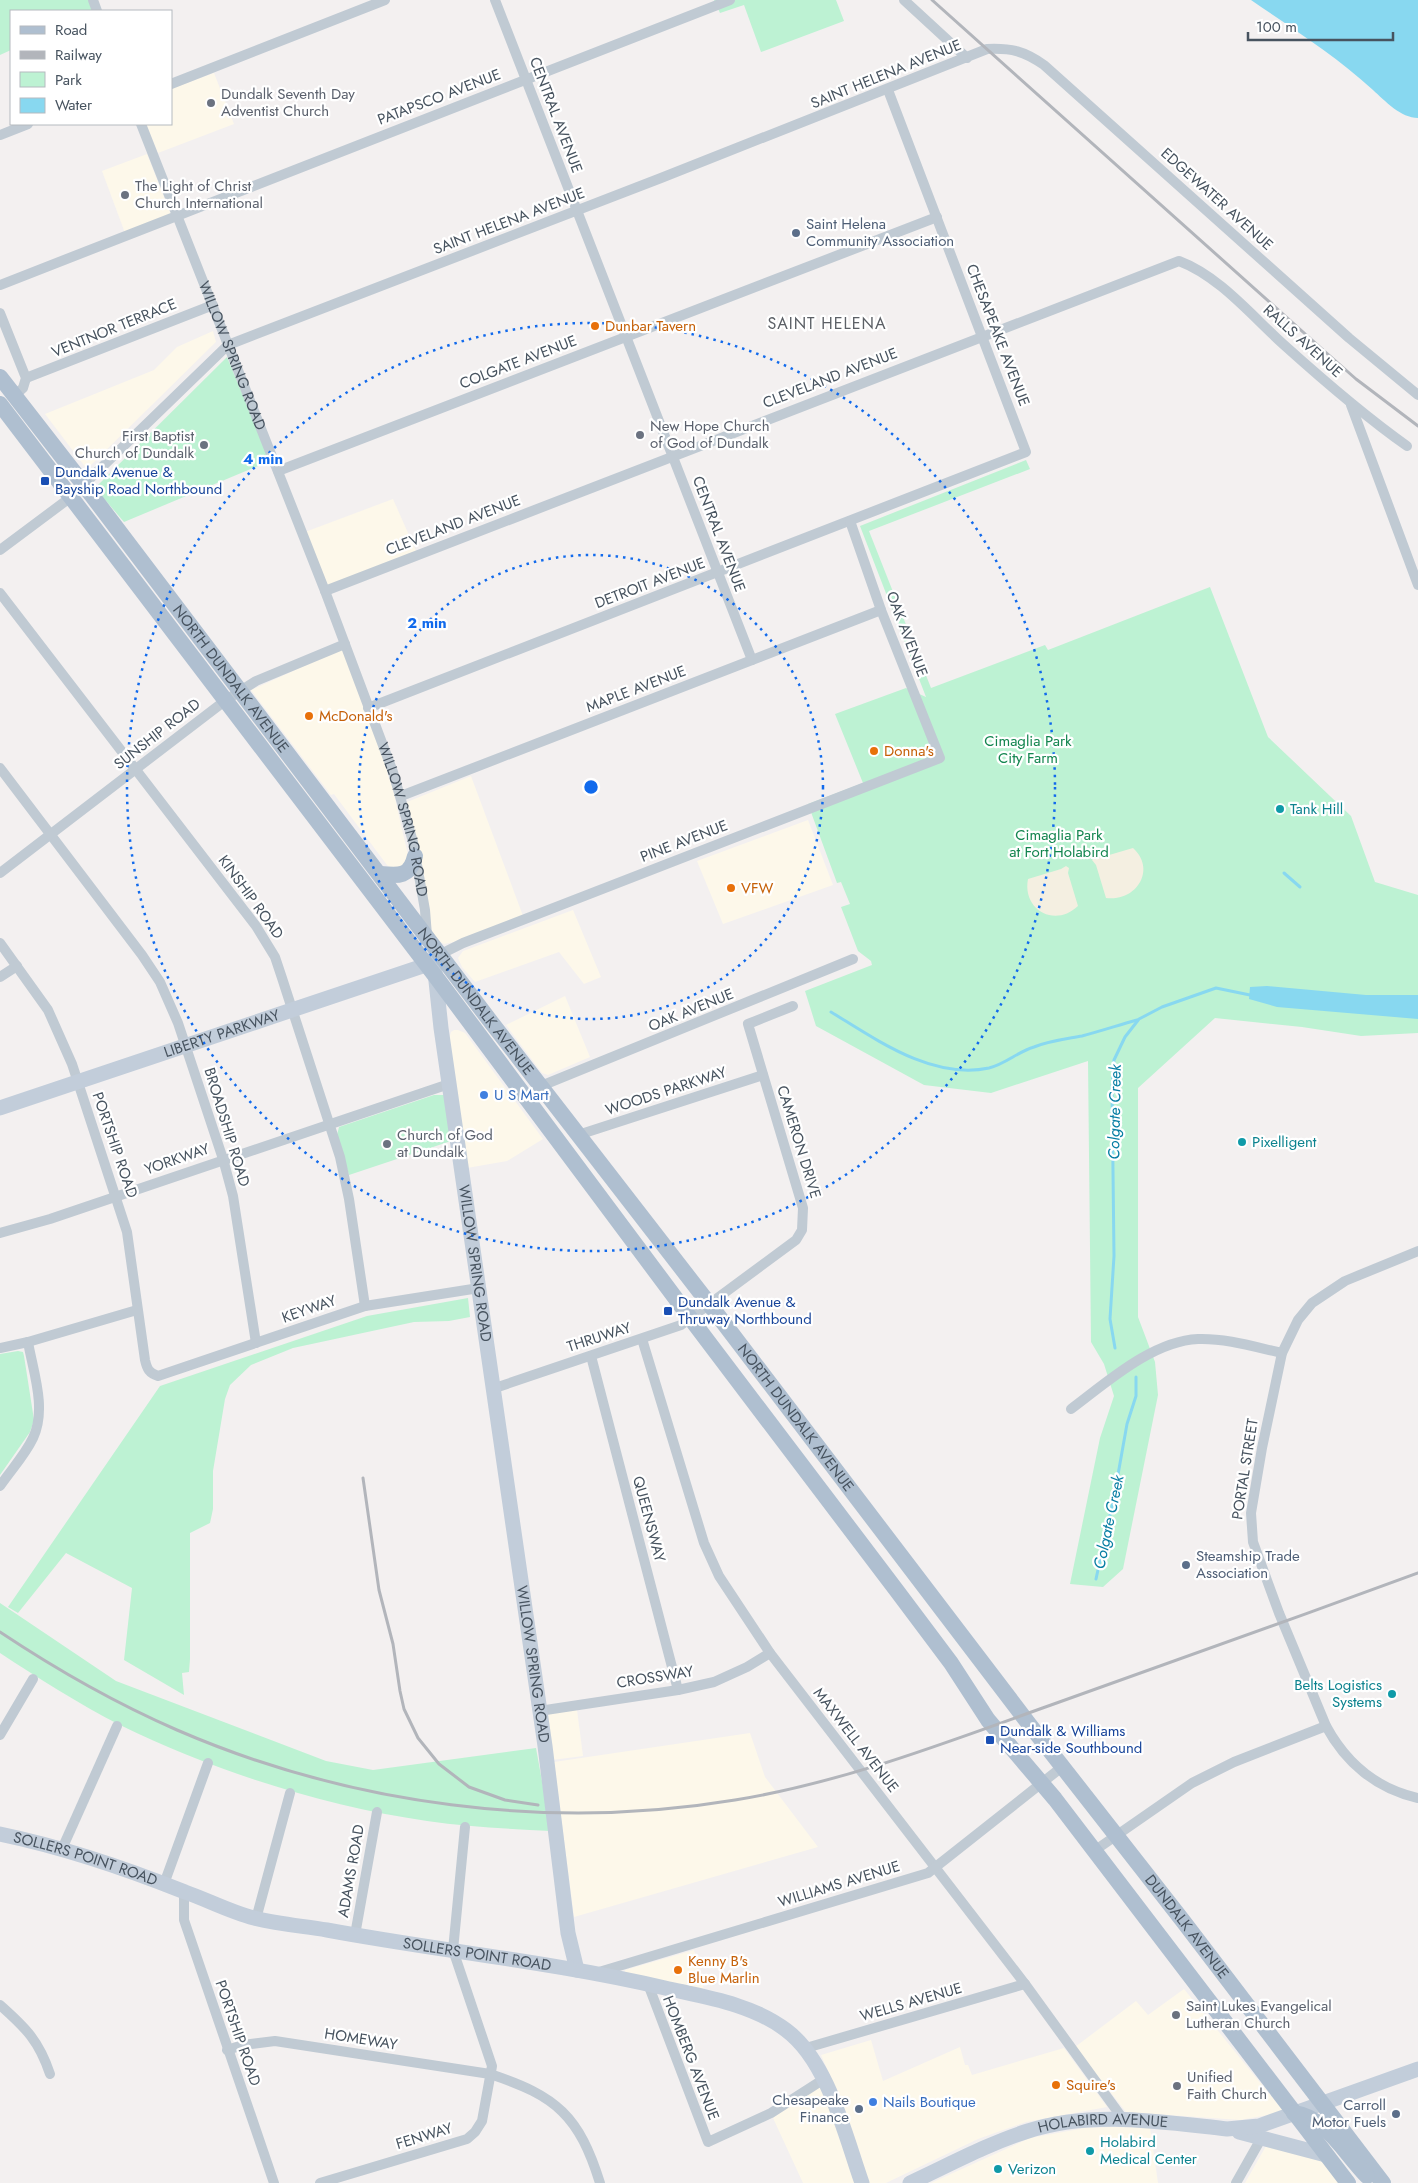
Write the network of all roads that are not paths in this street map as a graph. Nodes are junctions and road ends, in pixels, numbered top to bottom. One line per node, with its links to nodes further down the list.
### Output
1 (385, 0): 8 (street)
2 (495, 0): 7 (street, CENTRAL AVENUE)
3 (730, 0): 7 (street, PATAPSCO AVENUE)
4 (904, 0): 6 (street)
5 (987, 49): 6 (street, SAINT HELENA AVENUE); 25 (street, EDGEWATER AVENUE)
6 (967, 58): 9 (street, SAINT HELENA AVENUE)
7 (526, 79): 13 (street, CENTRAL AVENUE); 14 (street, PATAPSCO AVENUE)
8 (172, 84)
9 (888, 90): 13 (street, SAINT HELENA AVENUE); 15 (street, CHESAPEAKE AVENUE)
10 (25, 125): 12 (street)
11 (141, 125): 14 (street, WILLOW SPRING ROAD)
12 (0, 135)
13 (577, 211): 21 (street, CENTRAL AVENUE); 22 (street, SAINT HELENA AVENUE)
14 (177, 214): 17 (street, PATAPSCO AVENUE); 18 (street, WILLOW SPRING ROAD)
15 (937, 217): 20 (street, CHESAPEAKE AVENUE); 21 (street, COLGATE AVENUE)
16 (1179, 260): 20 (street, CLEVELAND AVENUE); 27 (street, RALLS AVENUE)
17 (0, 285)
18 (213, 305): 22 (street, WILLOW SPRING ROAD); 24 (street, VENTNOR TERRACE)
19 (0, 312): 24 (street)
20 (982, 335): 29 (street, CHESAPEAKE AVENUE); 30 (street, CLEVELAND AVENUE)
21 (626, 337): 30 (street, CENTRAL AVENUE); 31 (street, COLGATE AVENUE)
22 (228, 345): 31 (street, WILLOW SPRING ROAD); 32 (street, SAINT HELENA AVENUE)
23 (0, 377): 26 (main road, NORTH DUNDALK AVENUE)
24 (26, 378): 26 (street)
25 (1418, 395)
26 (7, 400): 32 (main road, NORTH DUNDALK AVENUE); 33 (main road, NORTH DUNDALK AVENUE)
27 (1351, 405): 28 (street, RALLS AVENUE); 37 (street)
28 (1407, 446)
29 (1026, 452): 34 (street, DETROIT AVENUE)
30 (672, 456): 36 (street, CENTRAL AVENUE); 38 (street, CLEVELAND AVENUE)
31 (278, 471): 38 (street, WILLOW SPRING ROAD)
32 (84, 485): 33 (street, SAINT HELENA AVENUE); 43 (main road, NORTH DUNDALK AVENUE)
33 (71, 497): 35 (street, SAINT HELENA AVENUE); 44 (main road, NORTH DUNDALK AVENUE)
34 (850, 521): 36 (street, DETROIT AVENUE); 40 (street, OAK AVENUE)
35 (0, 550)
36 (718, 573): 42 (street, CENTRAL AVENUE); 45 (street, DETROIT AVENUE)
37 (1418, 585)
38 (325, 591): 41 (street, WILLOW SPRING ROAD)
39 (0, 593): 48 (street, KINSHIP ROAD)
40 (882, 610): 42 (street, MAPLE AVENUE); 46 (street, OAK AVENUE)
41 (345, 644): 43 (street, SUNSHIP ROAD); 45 (street, WILLOW SPRING ROAD)
42 (752, 660): 49 (street, MAPLE AVENUE)
43 (240, 691): 44 (street, SUNSHIP ROAD); 53 (main road, NORTH DUNDALK AVENUE)
44 (226, 700): 48 (street, SUNSHIP ROAD); 57 (main road, NORTH DUNDALK AVENUE)
45 (368, 708): 49 (street, WILLOW SPRING ROAD)
46 (940, 758): 57 (street, PINE AVENUE)
47 (0, 768): 50 (street, BROADSHIP ROAD)
48 (136, 770): 50 (street, SUNSHIP ROAD); 61 (street, KINSHIP ROAD)
49 (401, 796): 51 (street, WILLOW SPRING ROAD)
50 (51, 835): 52 (street, SUNSHIP ROAD); 62 (street, BROADSHIP ROAD)
51 (416, 856): 53 (main road); 54 (street, WILLOW SPRING ROAD)
52 (0, 873)
53 (380, 874): 54 (main road, NORTH DUNDALK AVENUE)
54 (427, 937): 57 (main road, NORTH DUNDALK AVENUE)
55 (0, 943): 58 (street, PORTSHIP ROAD)
56 (853, 959): 66 (street, OAK AVENUE)
57 (434, 964): 61 (street, LIBERTY PARKWAY); 65 (street, WILLOW SPRING ROAD); 66 (main road, NORTH DUNDALK AVENUE); 78 (main road, NORTH DUNDALK AVENUE)
58 (17, 966): 59 (street); 64 (street, PORTSHIP ROAD)
59 (0, 976)
60 (793, 1006): 63 (street, CAMERON DRIVE)
61 (291, 1010): 62 (street, LIBERTY PARKWAY); 68 (street, KINSHIP ROAD)
62 (186, 1047): 64 (street, LIBERTY PARKWAY); 70 (street, BROADSHIP ROAD)
63 (763, 1075): 69 (street, WOODS PARKWAY); 75 (street, CAMERON DRIVE)
64 (78, 1082): 67 (street, LIBERTY PARKWAY); 71 (street, PORTSHIP ROAD)
65 (449, 1084): 68 (street, YORKWAY); 74 (street, WILLOW SPRING ROAD)
66 (541, 1086): 69 (main road, NORTH DUNDALK AVENUE)
67 (0, 1108)
68 (329, 1124): 70 (street, YORKWAY); 76 (street, KINSHIP ROAD)
69 (578, 1135): 75 (main road, NORTH DUNDALK AVENUE)
70 (223, 1159): 71 (street, YORKWAY); 81 (street, BROADSHIP ROAD)
71 (117, 1196): 72 (street, YORKWAY); 77 (street, PORTSHIP ROAD)
72 (0, 1233)
73 (1418, 1251): 83 (street, PORTAL STREET)
74 (479, 1288): 76 (street, KEYWAY); 86 (street, WILLOW SPRING ROAD)
75 (710, 1305): 78 (street, THRUWAY); 97 (main road, NORTH DUNDALK AVENUE)
76 (365, 1306): 81 (street, KEYWAY)
77 (137, 1310): 80 (street); 85 (street, PORTSHIP ROAD)
78 (691, 1319): 79 (street, THRUWAY); 98 (main road, NORTH DUNDALK AVENUE)
79 (642, 1339): 84 (street, THRUWAY); 89 (street, MAXWELL AVENUE)
80 (28, 1342): 82 (street); 88 (street)
81 (256, 1343): 85 (street, KEYWAY)
82 (0, 1348)
83 (1282, 1353): 87 (street); 94 (street, PORTAL STREET)
84 (591, 1356): 86 (street, THRUWAY); 91 (street, QUEENSWAY)
85 (153, 1374)
86 (492, 1389): 92 (street, WILLOW SPRING ROAD)
87 (1071, 1409)
88 (0, 1486)
89 (770, 1653): 91 (street, CROSSWAY); 107 (street, MAXWELL AVENUE)
90 (33, 1679): 95 (street)
91 (678, 1690): 92 (street, CROSSWAY)
92 (539, 1712): 113 (street, WILLOW SPRING ROAD)
93 (117, 1726): 105 (street)
94 (1326, 1726): 100 (street, PORTAL STREET); 104 (street)
95 (0, 1735)
96 (208, 1763): 108 (street)
97 (1062, 1767): 98 (street, WILLIAMS AVENUE); 104 (main road, DUNDALK AVENUE)
98 (1041, 1783): 106 (main road, DUNDALK AVENUE); 107 (street, WILLIAMS AVENUE)
99 (290, 1793): 110 (street)
100 (1418, 1798)
101 (377, 1812): 111 (street, ADAMS ROAD)
102 (466, 1827): 112 (street)
103 (0, 1834): 105 (street, SOLLERS POINT ROAD)
104 (1117, 1835): 106 (street); 124 (main road, DUNDALK AVENUE)
105 (62, 1849): 108 (street, SOLLERS POINT ROAD)
106 (1094, 1851): 125 (main road, DUNDALK AVENUE)
107 (935, 1867): 114 (street, WILLIAMS AVENUE); 116 (street, MAXWELL AVENUE)
108 (164, 1884): 109 (street, SOLLERS POINT ROAD)
109 (184, 1892): 110 (street, SOLLERS POINT ROAD); 119 (street, PORTSHIP ROAD)
110 (256, 1919): 111 (street, SOLLERS POINT ROAD)
111 (355, 1935): 112 (street, SOLLERS POINT ROAD)
112 (452, 1950): 113 (street, SOLLERS POINT ROAD); 122 (street)
113 (577, 1970): 114 (street, SOLLERS POINT ROAD)
114 (595, 1973): 115 (street, SOLLERS POINT ROAD)
115 (648, 1984): 118 (street, SOLLERS POINT ROAD); 123 (street, HOMBERG AVENUE)
116 (1025, 1984): 118 (street, WELLS AVENUE); 126 (street, MAXWELL AVENUE)
117 (0, 2006): 121 (street)
118 (806, 2048): 123 (street, SOLLERS POINT ROAD)
119 (227, 2050): 122 (street, HOMEWAY); 130 (street, PORTSHIP ROAD)
120 (1418, 2069): 124 (street, HOLABIRD AVENUE)
121 (50, 2074)
122 (490, 2074): 131 (street, FENWAY); 132 (street)
123 (824, 2079): 133 (street, SOLLERS POINT ROAD)
124 (1322, 2104): 125 (street, HOLABIRD AVENUE); 138 (main road, DUNDALK AVENUE)
125 (1294, 2113): 127 (street, HOLABIRD AVENUE); 129 (main road, DUNDALK AVENUE); 137 (main road)
126 (1123, 2120): 127 (street, HOLABIRD AVENUE); 134 (street, HOLABIRD AVENUE)
127 (1227, 2129): 128 (street)
128 (1262, 2137): 129 (street); 135 (street)
129 (1326, 2155): 136 (main road, DUNDALK AVENUE)
130 (274, 2183)
131 (320, 2183)
132 (600, 2183)
133 (862, 2183)
134 (910, 2183)
135 (1236, 2183)
136 (1348, 2183)
137 (1374, 2183)
138 (1382, 2183)

